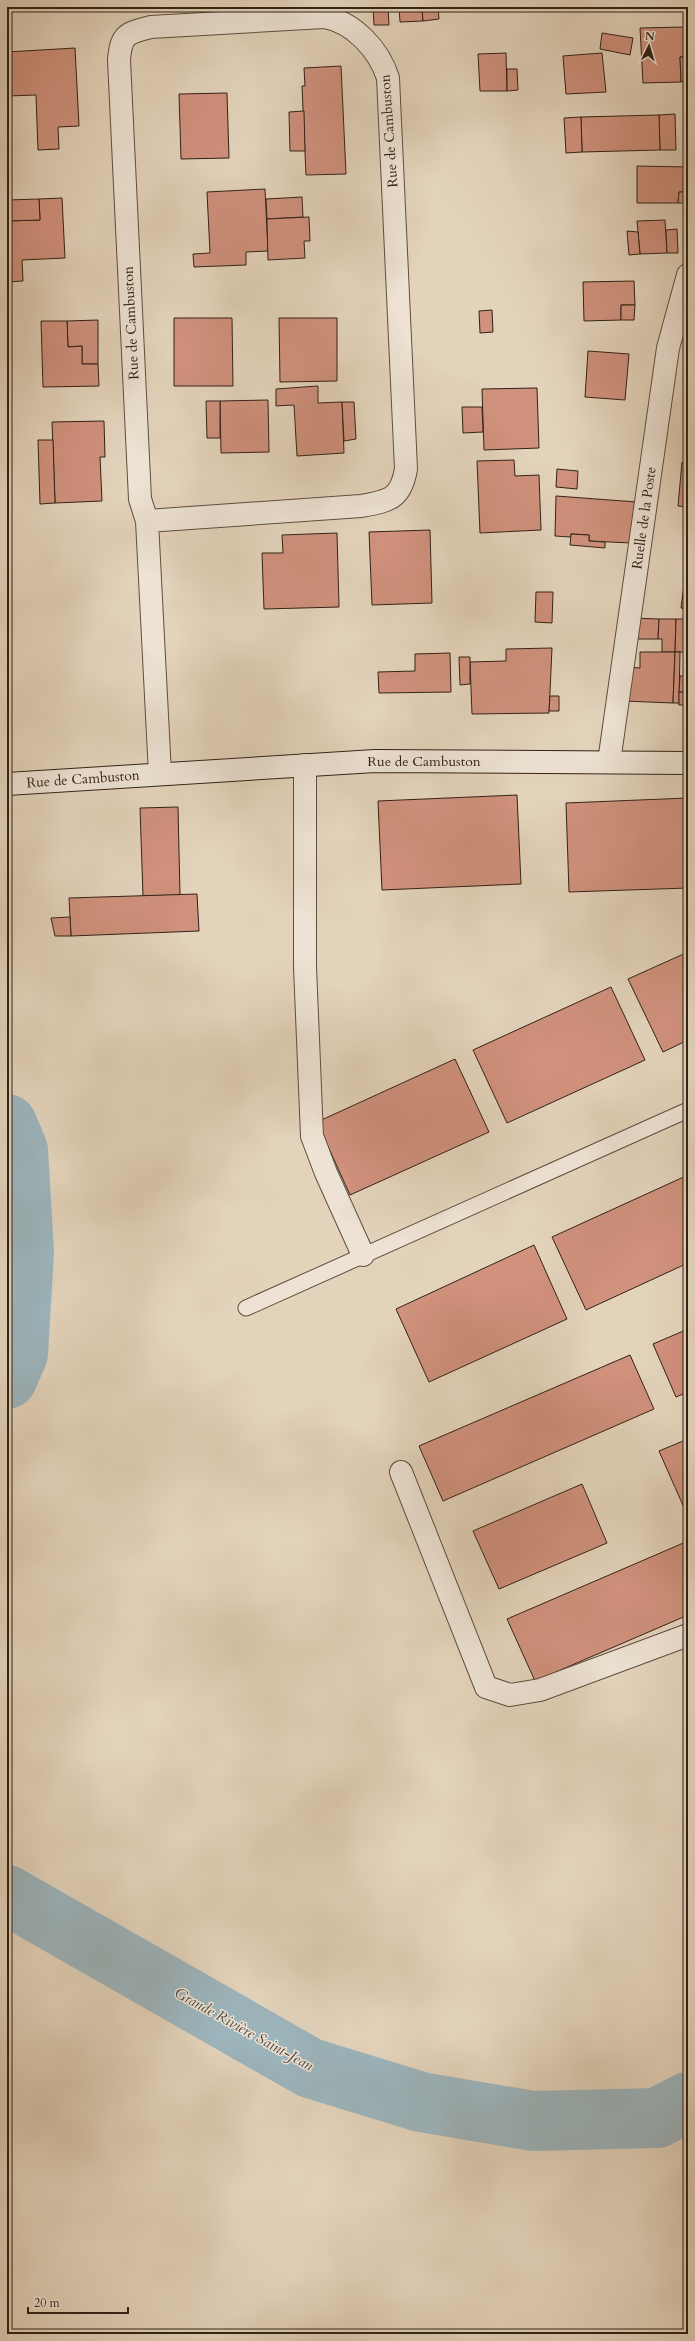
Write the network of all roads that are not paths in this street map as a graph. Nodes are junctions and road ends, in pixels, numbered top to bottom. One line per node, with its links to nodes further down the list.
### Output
1 (688, 275): 3 (street, Ruelle de la Poste)
2 (147, 521): 2 (street, Rue de Cambuston); 6 (street, Rue de Cambuston)
3 (609, 762): 4 (street, Rue de Cambuston); 5 (street, Rue de Cambuston)
4 (688, 763)
5 (305, 765): 6 (street, Rue de Cambuston); 9 (street)
6 (160, 774): 7 (street, Rue de Cambuston)
7 (7, 784)
8 (688, 1110): 9 (lane)
9 (363, 1255): 10 (lane)
10 (246, 1308)
11 (400, 1472): 12 (street)
12 (688, 1635)

